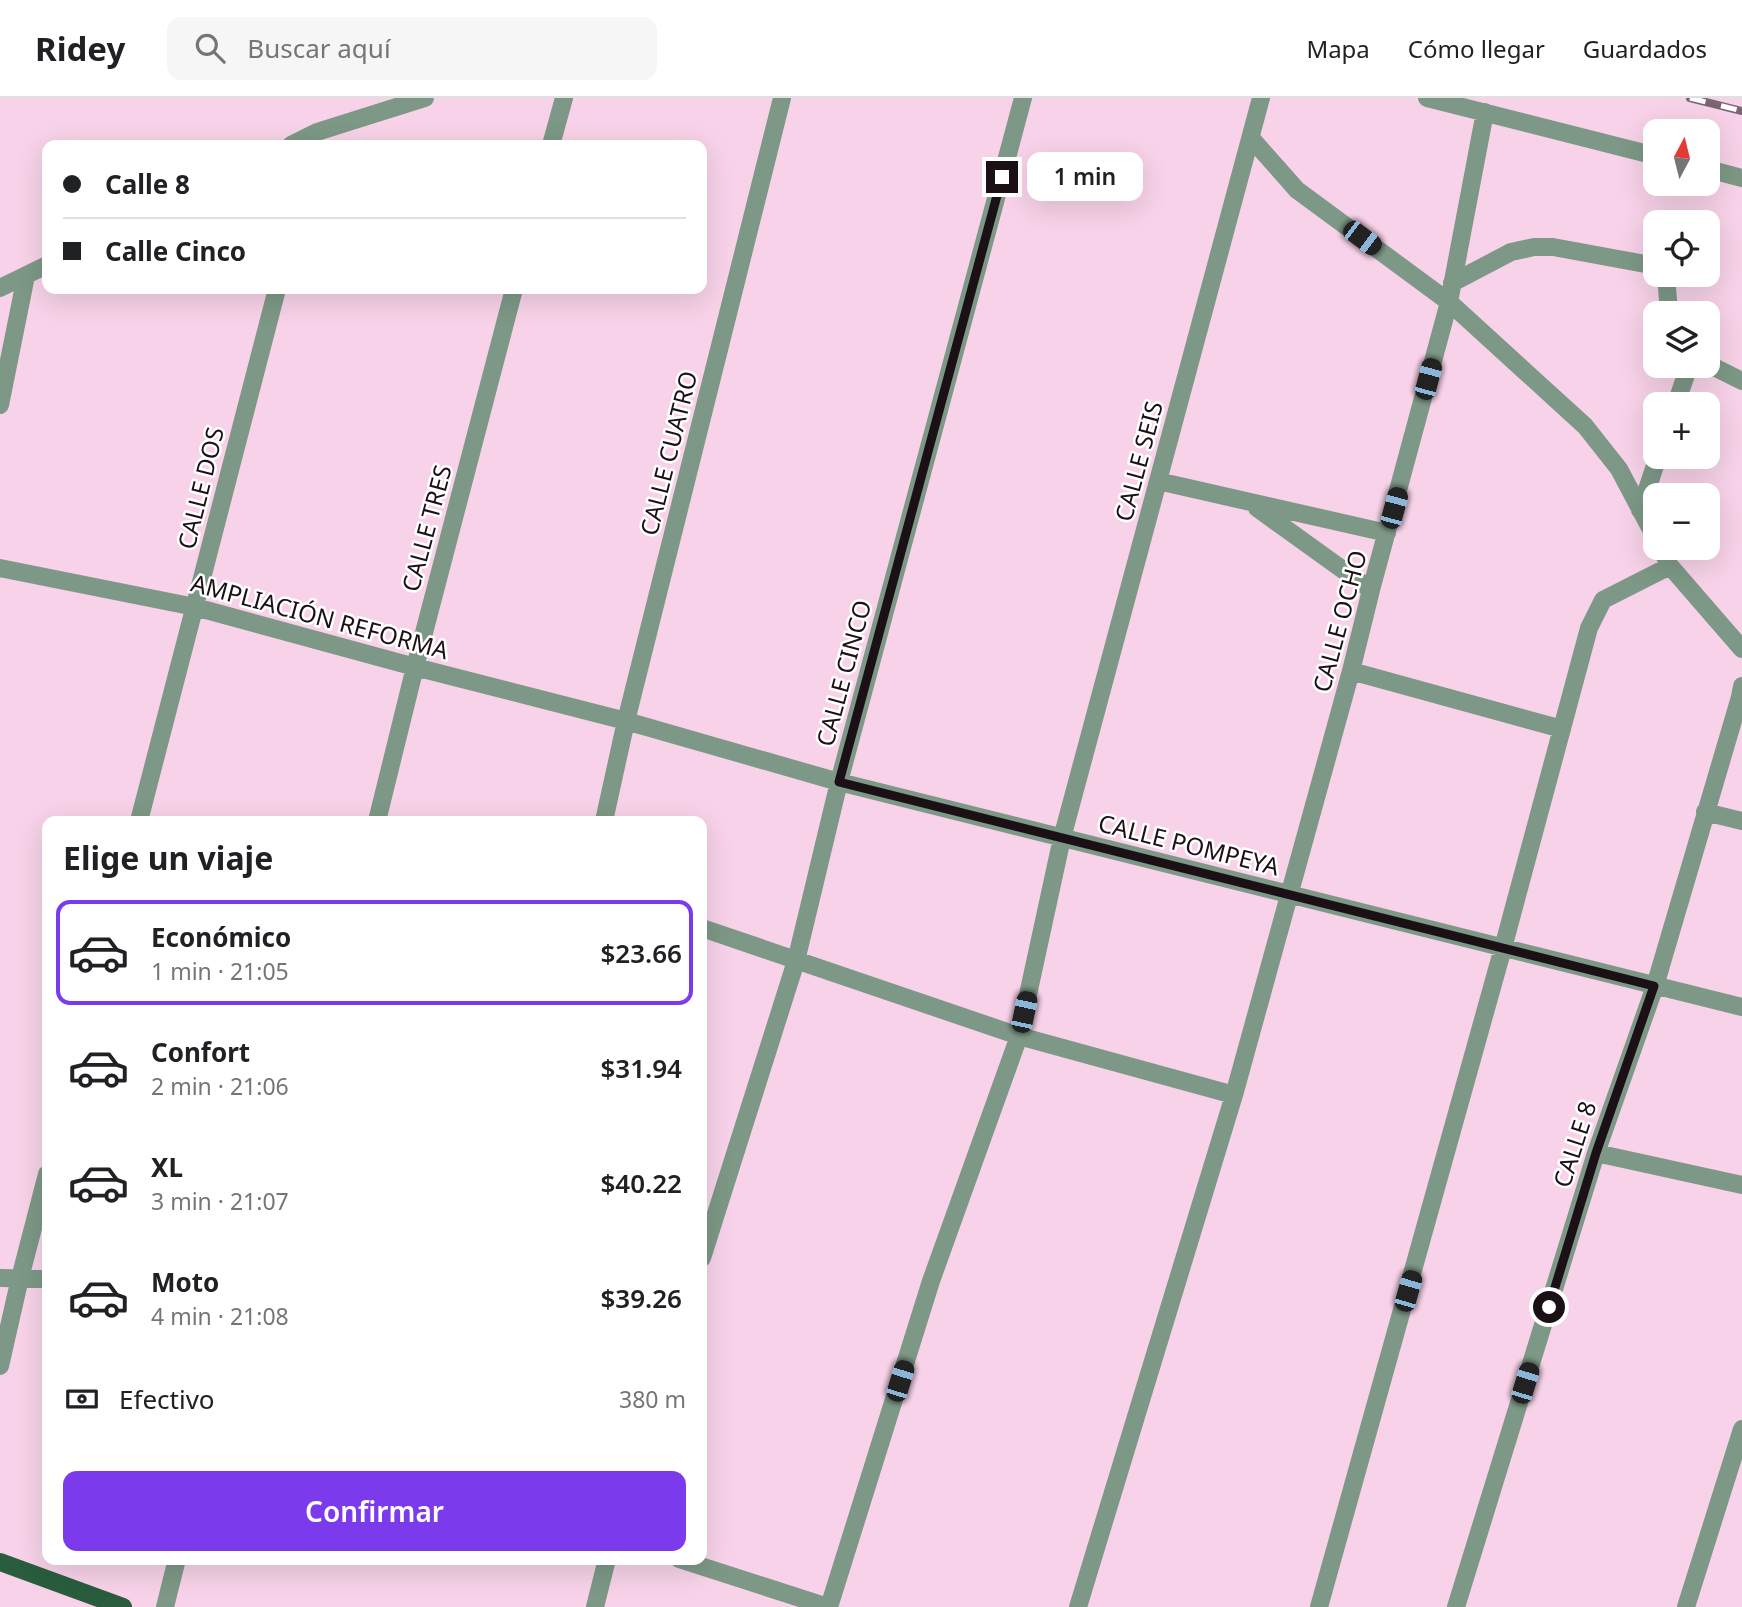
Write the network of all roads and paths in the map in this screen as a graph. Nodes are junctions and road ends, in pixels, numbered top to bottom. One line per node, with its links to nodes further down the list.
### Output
1 (425, 98): 9 (street)
2 (564, 98): 10 (street)
3 (782, 98): 40 (street, CALLE CUATRO)
4 (1023, 98): 42 (street, CALLE CINCO)
5 (1261, 98): 8 (street, CALLE SEIS)
6 (1427, 98): 7 (street)
7 (1485, 112): 11 (street); 17 (street, CALLE OCHO)
8 (1251, 138): 21 (street); 26 (street, CALLE SEIS)
9 (316, 139)
10 (552, 140)
11 (1643, 153)
12 (1720, 172): 13 (street)
13 (1742, 178)
14 (1643, 264): 17 (street)
15 (42, 268): 16 (street)
16 (26, 276): 18 (street); 24 (street)
17 (1452, 283): 21 (street, CALLE OCHO)
18 (0, 288)
19 (276, 294): 35 (street, CALLE DOS)
20 (513, 294): 37 (street, CALLE TRES)
21 (1449, 302): 28 (street); 30 (street, CALLE OCHO)
22 (1720, 371): 23 (street)
23 (1742, 381)
24 (0, 405)
25 (1654, 469): 28 (street)
26 (1158, 481): 27 (street); 48 (street, CALLE SEIS)
27 (1249, 502): 30 (street); 34 (street)
28 (1640, 510): 29 (street)
29 (1643, 515)
30 (1387, 533): 34 (street, CALLE OCHO)
31 (1667, 560): 32 (street)
32 (1670, 566): 36 (street); 41 (street)
33 (0, 569): 35 (street, AMPLIACIÓN REFORMA)
34 (1371, 590): 38 (street, CALLE OCHO)
35 (195, 607): 37 (street, AMPLIACIÓN REFORMA); 44 (street, CALLE DOS)
36 (1742, 649)
37 (415, 667): 40 (street, AMPLIACIÓN REFORMA); 45 (street, CALLE TRES)
38 (1352, 671): 41 (street); 49 (street, CALLE OCHO)
39 (1741, 694): 43 (street, CALLE 8)
40 (626, 721): 42 (street, CALLE POMPEYA); 46 (street, CALLE CUATRO)
41 (1562, 729): 51 (street)
42 (839, 782): 48 (street, CALLE POMPEYA); 52 (street, CALLE CINCO)
43 (1705, 812): 47 (street); 53 (street, CALLE 8)
44 (140, 816)
45 (378, 816)
46 (605, 816)
47 (1742, 821)
48 (1062, 838): 49 (street, CALLE POMPEYA); 55 (street, CALLE SEIS)
49 (1289, 894): 51 (street, CALLE POMPEYA); 56 (street, CALLE OCHO)
50 (707, 930): 52 (street)
51 (1503, 948): 53 (street, CALLE POMPEYA); 75 (street)
52 (796, 961): 55 (street); 60 (street, CALLE CINCO)
53 (1654, 986): 54 (street, CALLE POMPEYA); 57 (street, CALLE 8)
54 (1742, 1007)
55 (1019, 1036): 56 (street); 73 (street, CALLE SEIS)
56 (1234, 1095): 74 (street, CALLE OCHO)
57 (1596, 1153): 58 (street); 76 (street, CALLE 8)
58 (1742, 1185)
59 (42, 1193): 62 (street)
60 (707, 1242)
61 (0, 1278): 62 (street)
62 (20, 1278): 63 (street); 64 (street)
63 (42, 1279)
64 (0, 1366)
65 (1742, 1429): 77 (street)
66 (0, 1562): 70 (main road)
67 (176, 1565): 71 (street)
68 (605, 1565): 72 (street)
69 (698, 1565): 73 (street)
70 (123, 1607)
71 (165, 1607)
72 (594, 1607)
73 (829, 1607)
74 (1078, 1607)
75 (1319, 1607)
76 (1456, 1607)
77 (1686, 1607)

